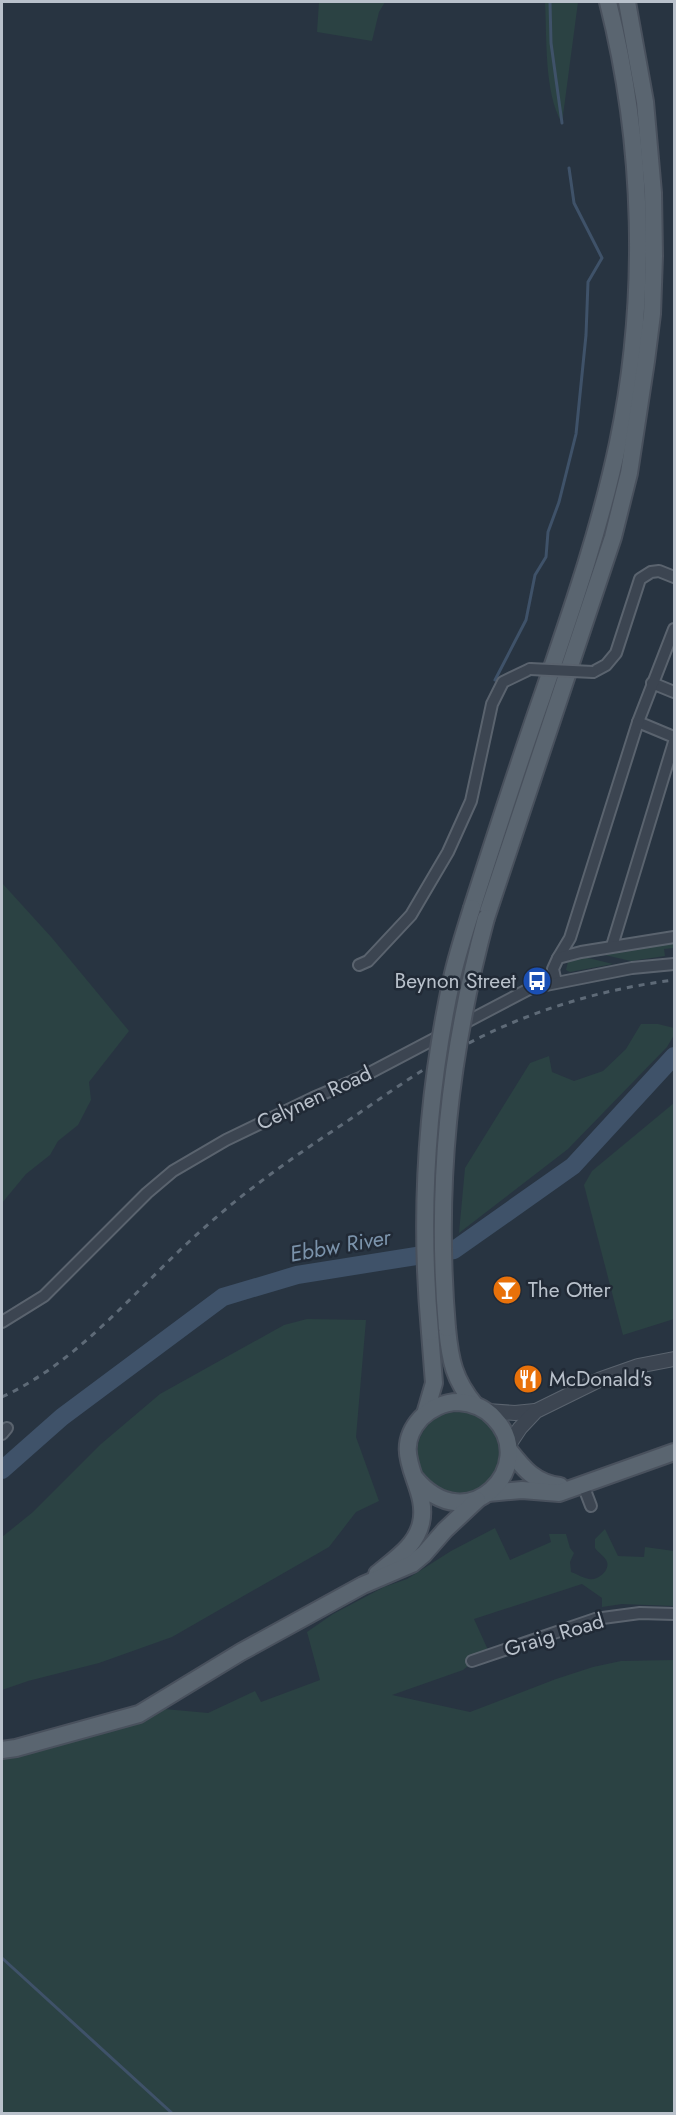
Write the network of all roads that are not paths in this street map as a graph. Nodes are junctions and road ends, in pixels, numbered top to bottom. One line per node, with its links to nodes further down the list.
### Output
1 (608, 2): 20 (main road, bridge)
2 (627, 2): 18 (main road, bridge)
3 (675, 577): 14 (street, bridge)
4 (675, 629): 5 (street)
5 (652, 682): 6 (street); 7 (street)
6 (675, 692)
7 (638, 722): 8 (street); 12 (street)
8 (675, 737)
9 (675, 742): 11 (street)
10 (675, 937): 11 (street)
11 (612, 946): 12 (street)
12 (558, 958): 15 (street)
13 (675, 964): 15 (street, Celynen Road)
14 (359, 965)
15 (556, 982): 16 (street, Celynen Road)
16 (2, 1322)
17 (675, 1359): 19 (street)
18 (481, 1408): 19 (street); 20 (main road); 21 (main road)
19 (536, 1411): 21 (street)
20 (425, 1414): 23 (main road)
21 (509, 1448): 24 (main road); 25 (main road)
22 (675, 1452): 24 (main road)
23 (414, 1478): 25 (main road); 27 (main road)
24 (579, 1486): 25 (main road); 26 (street)
25 (483, 1496): 27 (main road)
26 (591, 1506)
27 (363, 1585): 30 (main road)
28 (675, 1614): 29 (street, Graig Road)
29 (472, 1662)
30 (2, 1750)

